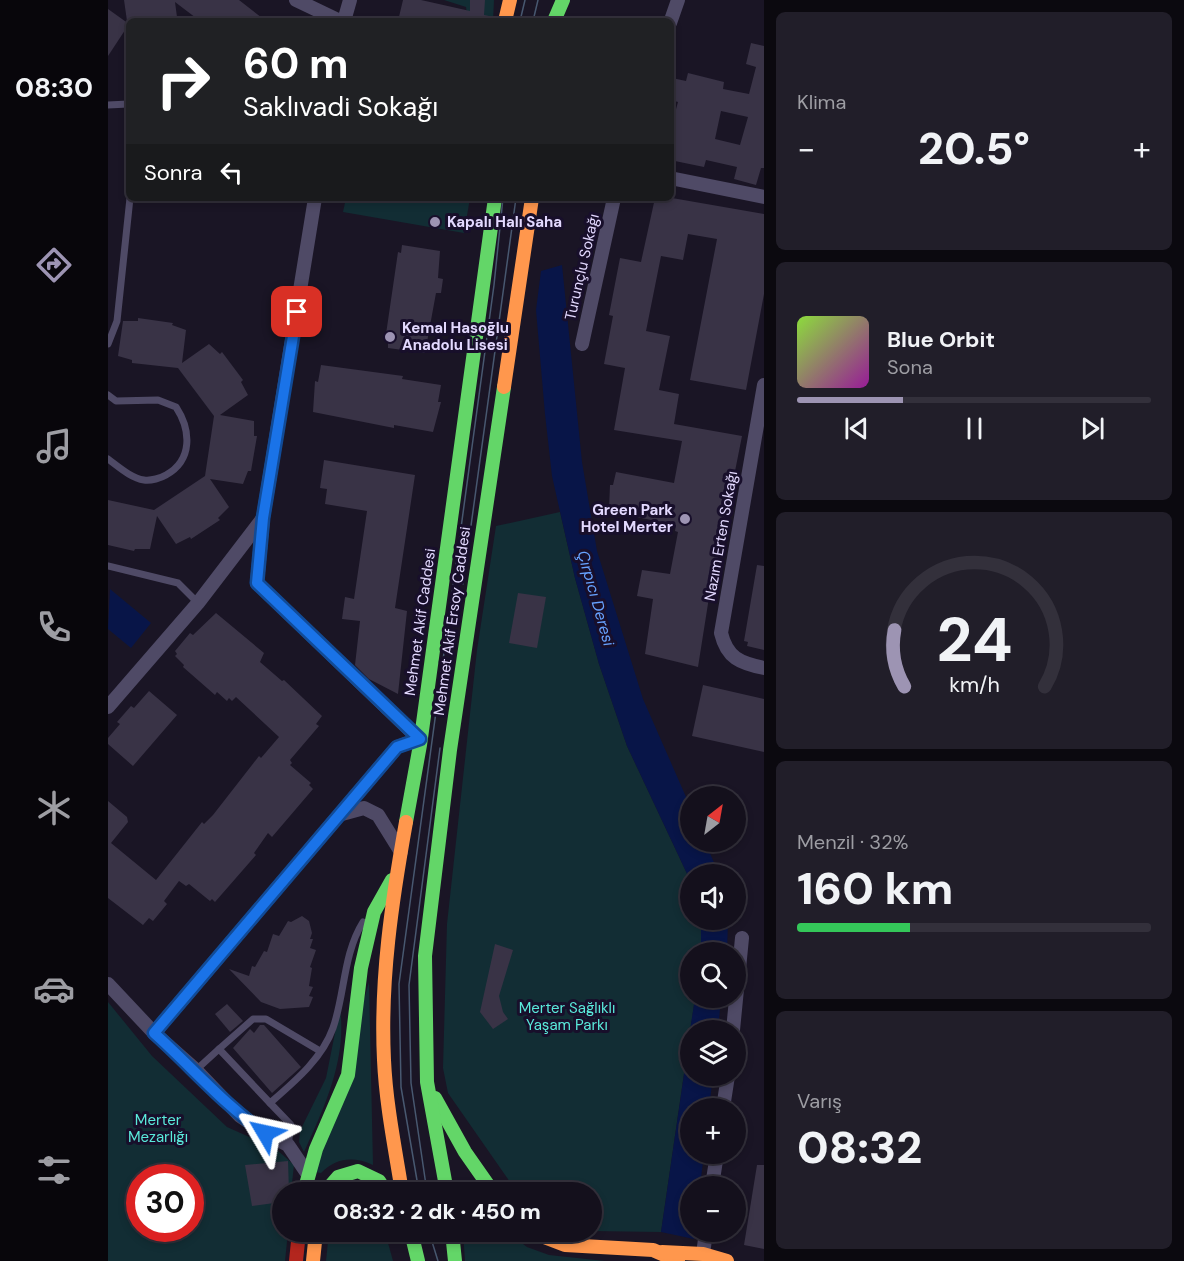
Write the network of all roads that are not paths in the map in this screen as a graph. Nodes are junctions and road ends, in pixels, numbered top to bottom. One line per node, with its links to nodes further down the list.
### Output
1 (296, 0): 6 (street)
2 (350, 0): 7 (street)
3 (510, 0): 8 (main road)
4 (563, 0): 9 (main road)
5 (678, 0): 10 (street)
6 (335, 18)
7 (343, 18)
8 (506, 18)
9 (555, 18)
10 (672, 18)
11 (108, 105): 12 (lane)
12 (126, 107)
13 (674, 179): 14 (street)
14 (764, 197)
15 (130, 201): 20 (lane)
16 (315, 201): 25 (street)
17 (495, 201): 31 (main road, Mehmet Akif Caddesi)
18 (532, 201): 41 (main road, Mehmet Akif Ersoy Caddesi)
19 (613, 201): 21 (street, Turunçlu Sokağı)
20 (108, 344)
21 (582, 344)
22 (764, 385): 28 (street, Nazım Erten Sokağı)
23 (108, 395): 24 (lane)
24 (108, 459)
25 (263, 518): 27 (street); 30 (street)
26 (108, 566): 27 (lane)
27 (198, 603): 29 (street)
28 (764, 668)
29 (108, 707)
30 (342, 814): 31 (street); 37 (street)
31 (401, 852): 32 (main road, Mehmet Akif Caddesi)
32 (398, 872): 33 (main road); 48 (main road, Mehmet Akif Caddesi)
33 (374, 912): 39 (lane); 44 (main road)
34 (742, 938): 36 (street)
35 (108, 984): 37 (street)
36 (735, 1020)
37 (154, 1033): 40 (street)
38 (219, 1049): 39 (lane); 40 (lane); 42 (lane)
39 (320, 1051): 42 (lane)
40 (196, 1070): 43 (street)
41 (428, 1082): 49 (main road, Mehmet Akif Ersoy Caddesi); 50 (main road)
42 (270, 1102): 43 (lane)
43 (288, 1145): 44 (street)
44 (307, 1173): 45 (main road)
45 (306, 1182)
46 (330, 1182): 47 (main road)
47 (380, 1182)
48 (400, 1182)
49 (445, 1182)
50 (486, 1182)
51 (298, 1242): 59 (main road)
52 (315, 1242): 60 (main road)
53 (413, 1242): 61 (main road)
54 (453, 1242): 62 (main road)
55 (557, 1242): 57 (main road)
56 (705, 1242): 58 (street)
57 (662, 1252): 58 (main road); 63 (main road)
58 (703, 1254): 64 (main road)
59 (296, 1261)
60 (313, 1261)
61 (418, 1261)
62 (455, 1261)
63 (678, 1261)
64 (727, 1261)

